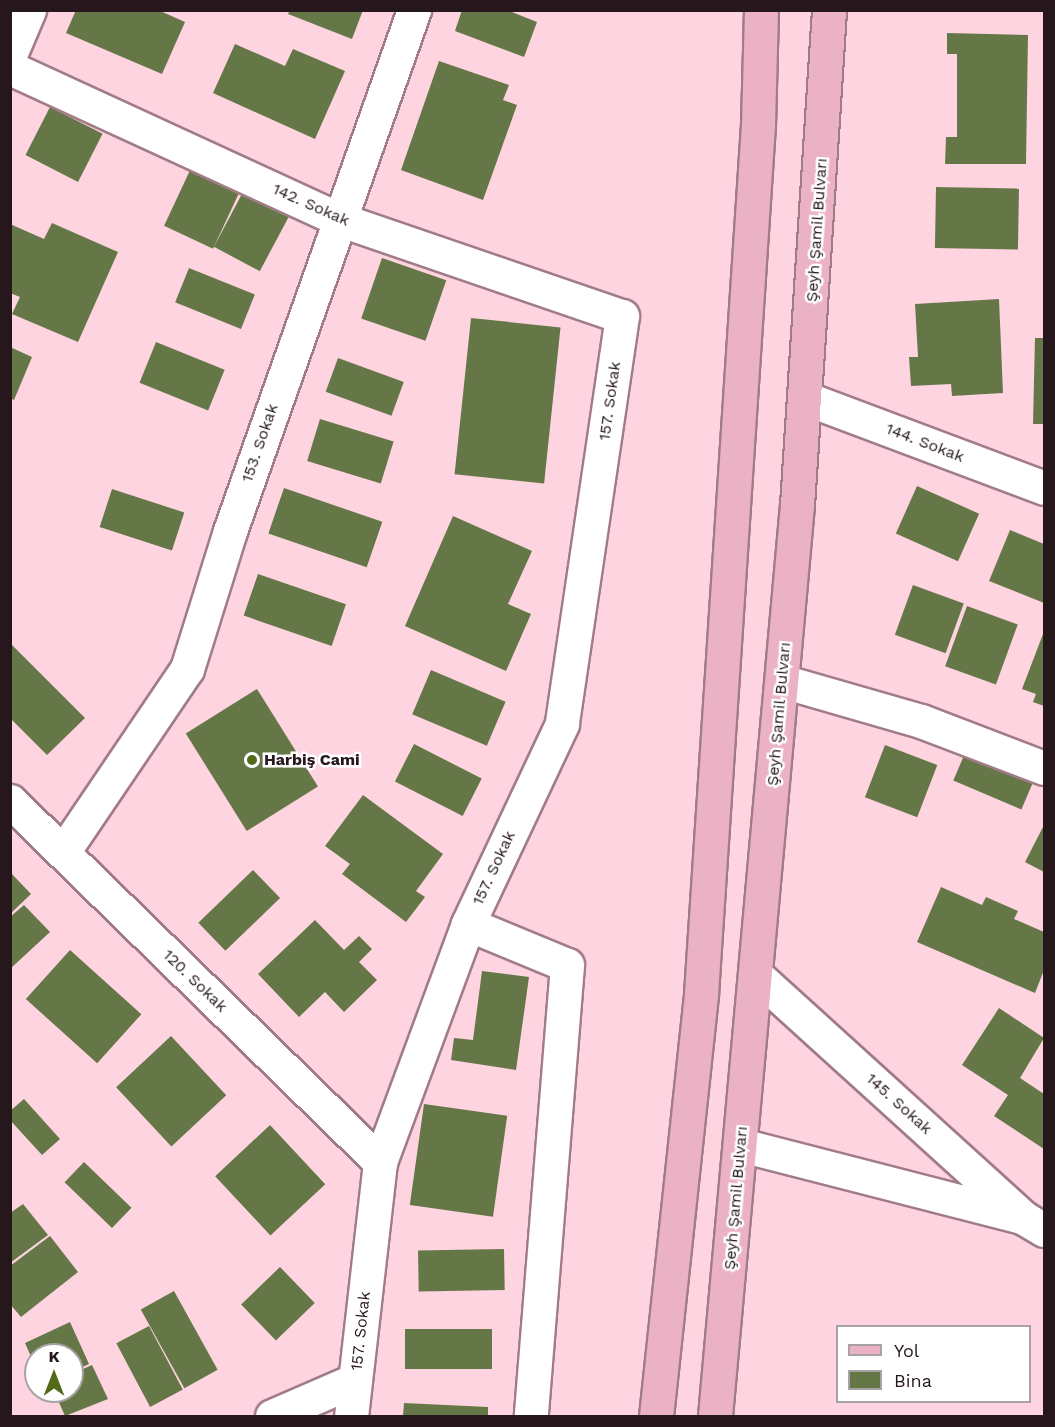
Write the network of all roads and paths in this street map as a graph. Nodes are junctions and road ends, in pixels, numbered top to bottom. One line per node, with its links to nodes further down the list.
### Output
1 (29, 10): 5 (street)
2 (414, 10): 7 (street, 153. Sokak)
3 (760, 10): 24 (main road)
4 (829, 10): 9 (main road, Şeyh Şamil Bulvarı)
5 (10, 55)
6 (10, 68): 7 (street, 142. Sokak)
7 (338, 219): 8 (street, 142. Sokak); 14 (street, 153. Sokak)
8 (622, 316): 15 (street, 157. Sokak)
9 (805, 398): 10 (street, 144. Sokak); 11 (main road, Şeyh Şamil Bulvarı)
10 (1044, 488)
11 (782, 681): 12 (street); 16 (main road, Şeyh Şamil Bulvarı)
12 (1044, 768)
13 (10, 801): 14 (street, 120. Sokak)
14 (63, 852): 18 (street, 120. Sokak)
15 (468, 924): 18 (street, 157. Sokak); 23 (street)
16 (756, 975): 17 (main road, Şeyh Şamil Bulvarı); 19 (street, 145. Sokak)
17 (741, 1145): 19 (street); 25 (main road, Şeyh Şamil Bulvarı)
18 (380, 1162): 20 (street, 157. Sokak)
19 (1034, 1224)
20 (355, 1380): 21 (street); 22 (street, 157. Sokak)
21 (272, 1416)
22 (351, 1416)
23 (531, 1416)
24 (656, 1416)
25 (715, 1416)

